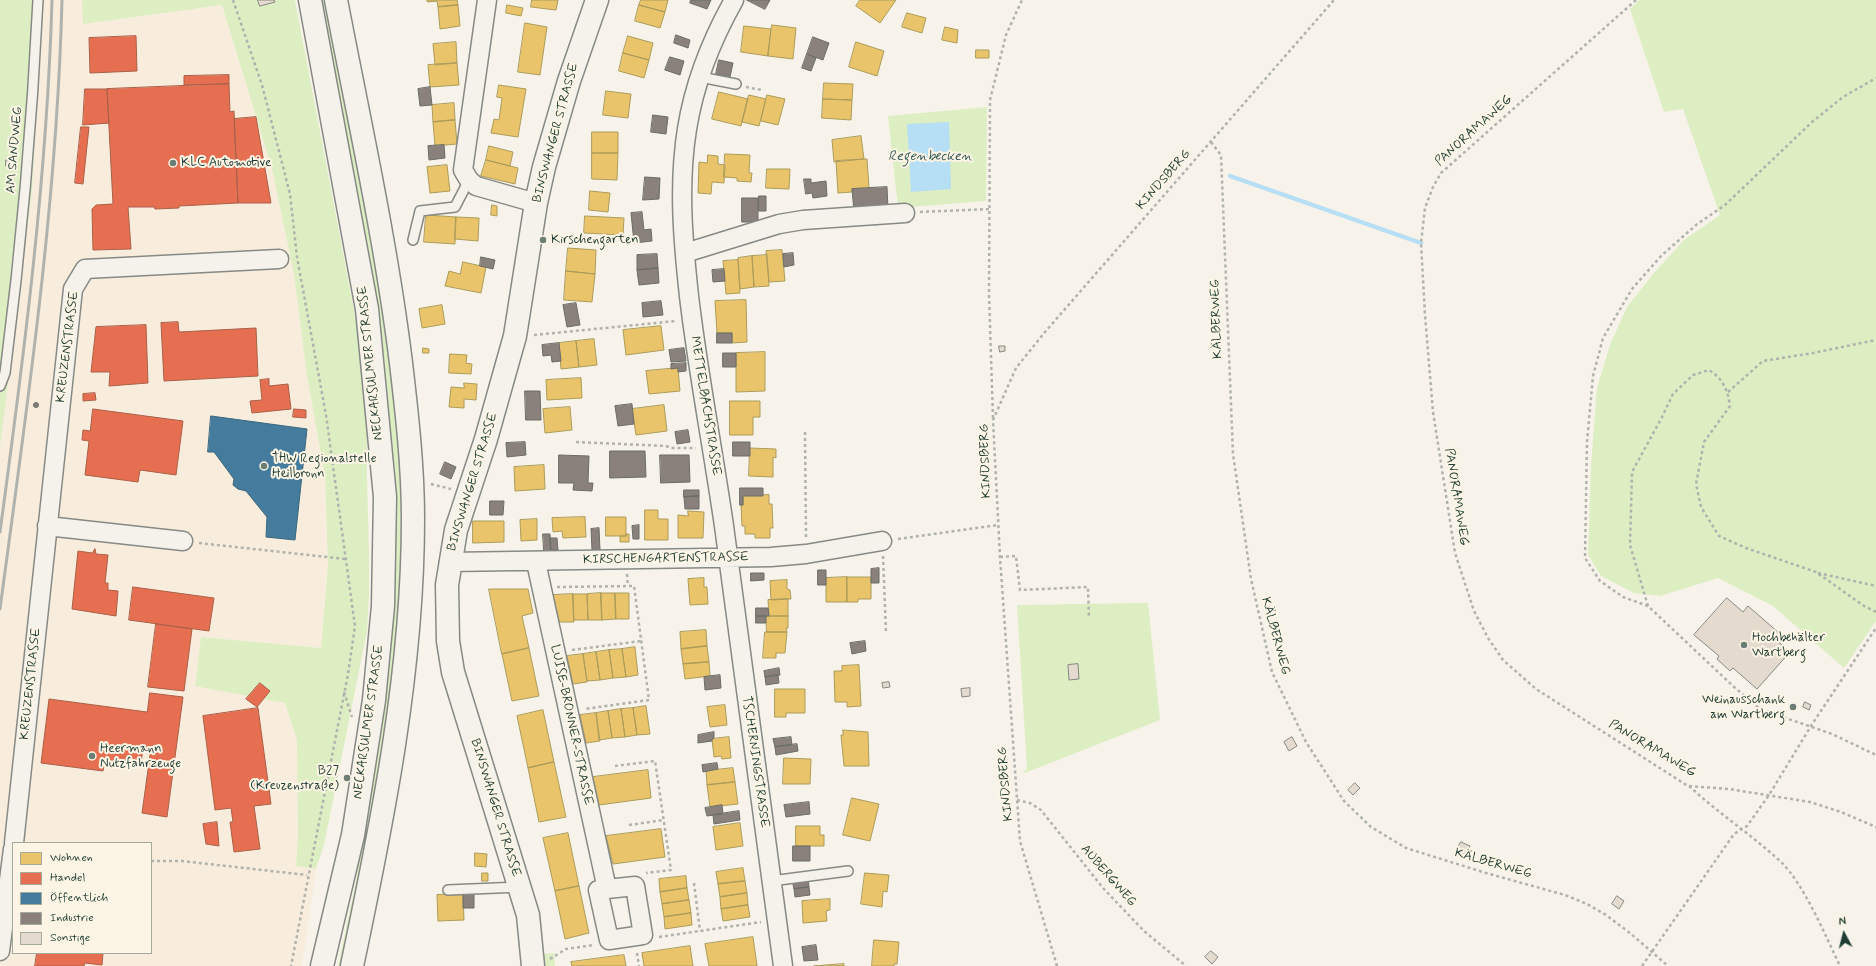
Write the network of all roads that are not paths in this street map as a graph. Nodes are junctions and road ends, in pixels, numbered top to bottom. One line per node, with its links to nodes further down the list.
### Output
1 (38, 0): 15 (lane, AM SANDWEG)
2 (310, 0): 30 (main road, NECKARSULMER STRASSE)
3 (336, 0): 32 (main road, NECKARSULMER STRASSE)
4 (487, 0): 9 (street)
5 (597, 0): 10 (main road, BINSWANGER STRASSE)
6 (734, 0): 7 (street, METTELBACHSTRASSE)
7 (700, 77): 8 (lane); 13 (street, METTELBACHSTRASSE)
8 (736, 84)
9 (469, 180): 10 (street); 12 (lane)
10 (536, 204): 20 (main road, BINSWANGER STRASSE)
11 (905, 213): 13 (street)
12 (413, 240)
13 (684, 254): 19 (street, METTELBACHSTRASSE)
14 (279, 259): 16 (street, KREUZENSTRASSE)
15 (0, 386)
16 (47, 526): 17 (street); 22 (street, KREUZENSTRASSE)
17 (183, 541)
18 (882, 541): 19 (street, KIRSCHENGARTENSTRASSE)
19 (727, 559): 21 (street, KIRSCHENGARTENSTRASSE); 25 (street, TSCHERNINGSTRASSE)
20 (449, 562): 21 (street, KIRSCHENGARTENSTRASSE); 26 (main road, BINSWANGER STRASSE)
21 (536, 562): 27 (street, LUISE-BRONNER-STRASSE)
22 (14, 842)
23 (12, 857): 29 (street)
24 (848, 871): 25 (lane)
25 (771, 881): 33 (street, TSCHERNINGSTRASSE)
26 (520, 887): 28 (lane); 31 (main road, BINSWANGER STRASSE)
27 (607, 889)
28 (448, 890)
29 (0, 951)
30 (323, 960)
31 (541, 963)
32 (352, 966)
33 (783, 966)

